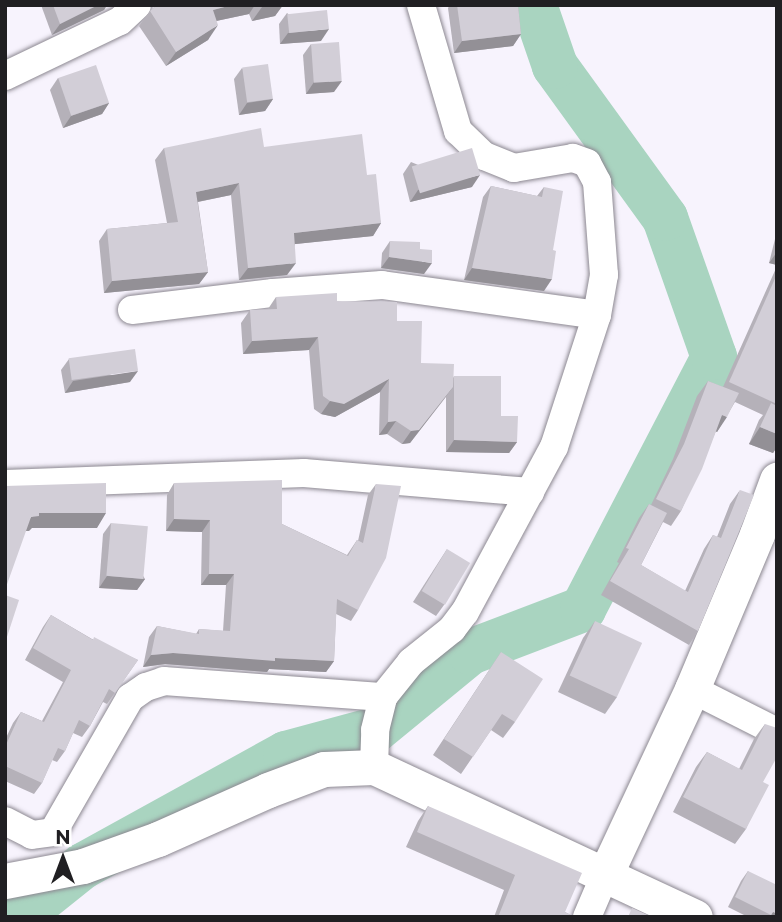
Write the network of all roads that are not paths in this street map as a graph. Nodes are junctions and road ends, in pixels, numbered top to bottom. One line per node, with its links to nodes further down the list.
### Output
1 (137, 5): 3 (street)
2 (421, 5): 5 (street)
3 (5, 76)
4 (132, 310): 5 (street)
5 (597, 315): 8 (street)
6 (777, 480): 9 (street)
7 (5, 484): 8 (street)
8 (530, 492): 10 (street)
9 (692, 688): 11 (street); 14 (street)
10 (383, 697): 12 (street); 13 (street)
11 (777, 732)
12 (374, 767): 14 (street); 15 (street)
13 (5, 821)
14 (605, 875): 16 (street); 17 (street)
15 (5, 881)
16 (587, 917)
17 (695, 917)

